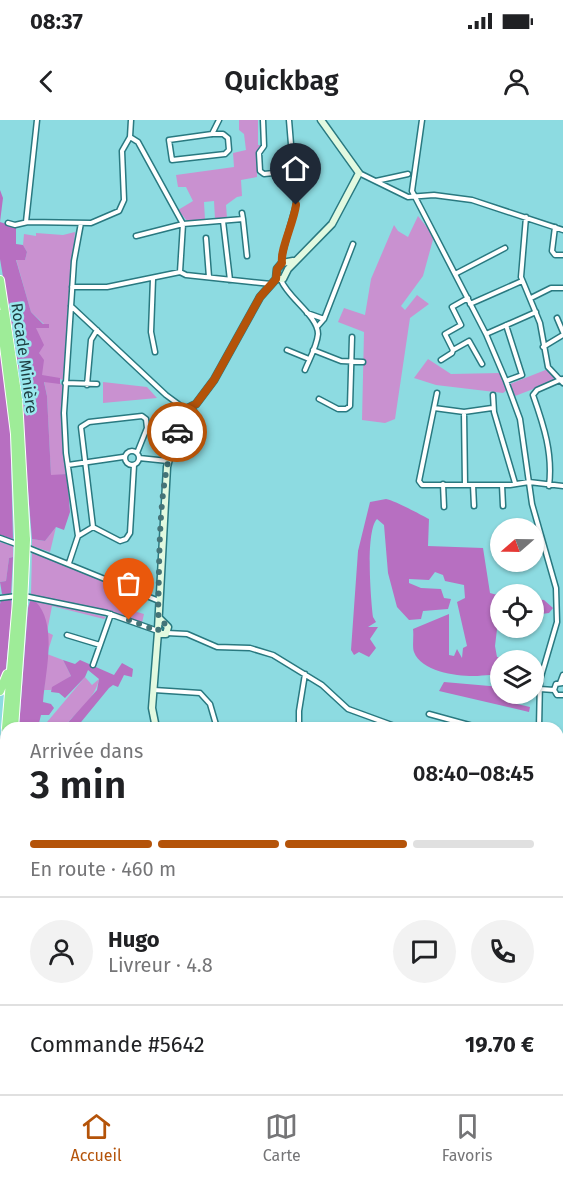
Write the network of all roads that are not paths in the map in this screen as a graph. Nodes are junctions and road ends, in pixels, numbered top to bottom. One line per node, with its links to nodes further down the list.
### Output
1 (37, 120): 19 (street)
2 (131, 120): 9 (street)
3 (219, 120): 8 (street)
4 (263, 120): 10 (street)
5 (289, 120): 10 (street)
6 (321, 120): 11 (main road)
7 (422, 120): 12 (street)
8 (212, 134): 8 (street)
9 (130, 137): 21 (street); 22 (street)
10 (293, 171): 31 (street)
11 (360, 173): 13 (street); 31 (main road)
12 (410, 176): 13 (street); 14 (street)
13 (375, 181): 14 (street)
14 (414, 197): 16 (street); 33 (street)
15 (242, 213): 17 (street)
16 (526, 217): 23 (street); 39 (street)
17 (243, 219): 18 (street); 30 (street)
18 (223, 221): 22 (street); 36 (street)
19 (26, 222): 20 (street); 21 (street)
20 (8, 223)
21 (81, 223): 40 (street)
22 (183, 224): 25 (street); 32 (street)
23 (555, 227): 24 (street); 29 (street)
24 (563, 230)
25 (136, 236)
26 (206, 238): 34 (street)
27 (353, 244): 50 (street)
28 (505, 248): 33 (street)
29 (563, 255)
30 (247, 256)
31 (285, 265): 38 (main road); 38 (main road)
32 (180, 272): 34 (street); 35 (street)
33 (455, 274): 42 (street)
34 (209, 277): 36 (street)
35 (153, 279): 40 (street); 61 (street)
36 (230, 279): 38 (street)
37 (0, 280): 100 (highway, Rocade Minière)
38 (276, 281): 47 (street); 78 (main road)
39 (522, 281): 43 (street); 44 (street)
40 (72, 287): 45 (street)
41 (563, 288): 43 (street)
42 (468, 298): 44 (street); 60 (street)
43 (531, 298): 46 (street)
44 (470, 304): 54 (street)
45 (71, 306): 53 (street); 70 (street)
46 (536, 312): 51 (street); 57 (street)
47 (306, 313): 50 (street); 52 (street)
48 (0, 314): 100 (highway, Rocade Minière)
49 (557, 318): 55 (street)
50 (324, 319): 52 (street)
51 (506, 326): 54 (street); 68 (street)
52 (317, 327): 59 (street)
53 (97, 330): 72 (street); 78 (street)
54 (486, 334): 68 (street)
55 (563, 334): 57 (street)
56 (352, 337): 64 (street)
57 (543, 347): 69 (street)
58 (287, 350): 62 (street)
59 (313, 350): 62 (street); 64 (street)
60 (453, 350): 63 (street); 66 (street)
61 (155, 351)
62 (309, 358): 67 (street)
63 (441, 360)
64 (351, 362): 65 (street); 75 (street)
65 (363, 362)
66 (482, 364)
67 (305, 370)
68 (506, 381): 86 (street)
69 (562, 381): 92 (street)
70 (65, 384): 72 (street); 84 (street)
71 (97, 384): 72 (street)
72 (87, 385)
73 (437, 393): 76 (street)
74 (492, 395): 77 (street)
75 (319, 399)
76 (434, 408): 79 (street); 88 (street)
77 (493, 408): 79 (street); 87 (street)
78 (188, 411): 82 (main road)
79 (464, 412): 89 (street)
80 (138, 456): 81 (street); 82 (street); 83 (street); 85 (street)
81 (123, 458): 83 (street); 85 (street)
82 (168, 461): 103 (main road)
83 (85, 462): 84 (street); 97 (street)
84 (68, 465): 98 (street)
85 (134, 465): 97 (street)
86 (530, 482): 87 (street); 92 (street); 110 (street)
87 (515, 483): 91 (street)
88 (443, 484): 89 (street); 96 (street)
89 (465, 485): 90 (street)
90 (473, 485): 91 (street); 94 (street)
91 (502, 485): 95 (street)
92 (549, 486): 93 (street)
93 (563, 486)
94 (474, 506)
95 (503, 506)
96 (444, 507)
97 (93, 527): 98 (street)
98 (78, 536): 101 (street)
99 (0, 538): 101 (street)
100 (22, 539): 104 (highway, Rocade Minière, bridge)
101 (69, 563): 103 (street)
102 (0, 598): 105 (street)
103 (159, 601): 106 (main road)
104 (20, 603): 109 (highway, Rocade Minière); 123 (highway, Rocade Minière)
105 (111, 614): 106 (street); 108 (street)
106 (162, 629): 112 (street); 116 (main road)
107 (67, 634): 108 (street)
108 (100, 645): 111 (street)
109 (14, 646): 118 (highway); 122 (highway, Rocade Minière)
110 (544, 664)
111 (93, 665)
112 (305, 674): 126 (street); 127 (street)
113 (563, 675): 114 (street)
114 (562, 683): 117 (street)
115 (544, 689): 117 (street)
116 (153, 690): 124 (main road); 125 (street)
117 (554, 690): 119 (street)
118 (0, 691)
119 (563, 695)
120 (540, 704): 129 (street)
121 (429, 714): 128 (street)
122 (7, 722)
123 (14, 722)
124 (155, 722)
125 (216, 722)
126 (299, 722)
127 (384, 722)
128 (458, 722)
129 (539, 722)

